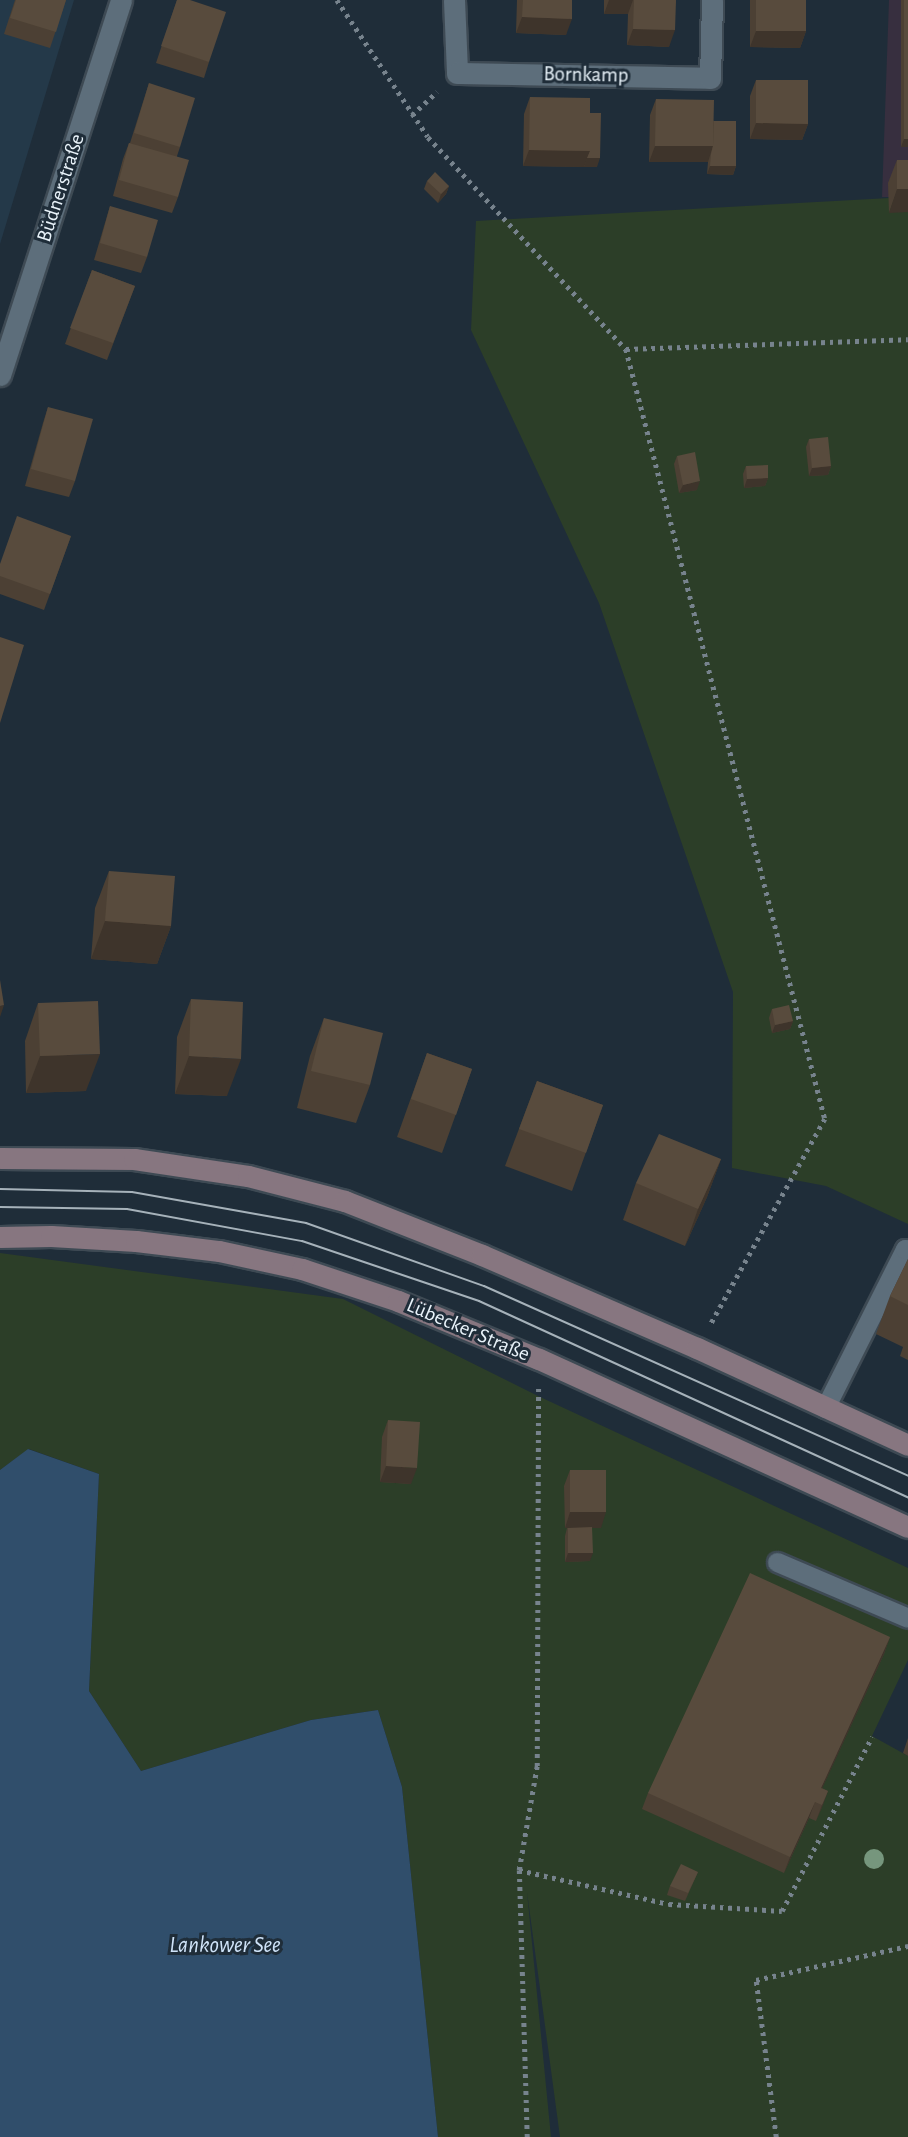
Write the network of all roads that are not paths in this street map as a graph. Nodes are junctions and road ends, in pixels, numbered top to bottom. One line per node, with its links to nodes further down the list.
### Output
1 (121, 0): 4 (street, Büdnerstraße)
2 (454, 0): 3 (street, Bornkamp)
3 (712, 0)
4 (0, 375)
5 (0, 1158): 8 (street)
6 (0, 1237): 10 (street, Lübecker Straße)
7 (908, 1250): 8 (lane)
8 (825, 1408): 9 (street)
9 (908, 1445)
10 (908, 1527)
11 (777, 1562): 12 (lane)
12 (908, 1618)

